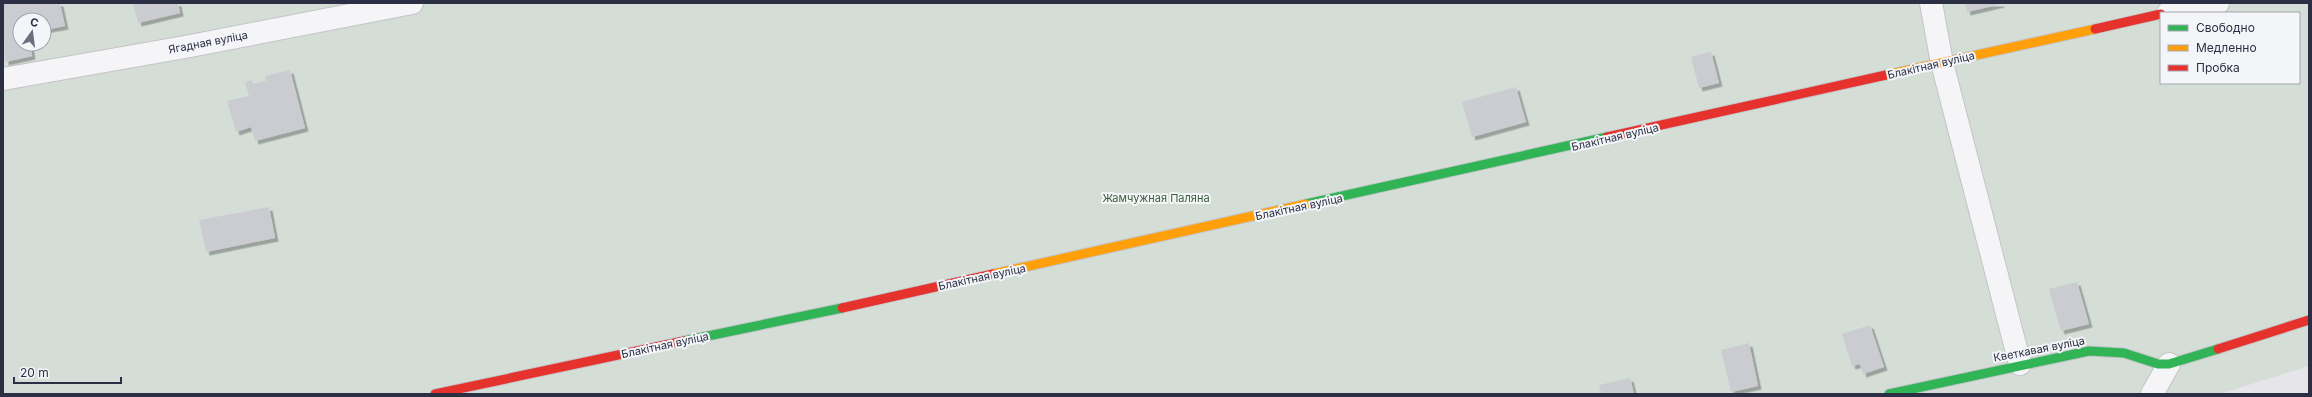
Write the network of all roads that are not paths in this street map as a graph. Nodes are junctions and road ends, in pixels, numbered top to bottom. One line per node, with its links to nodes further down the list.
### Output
1 (412, 3): 7 (street, Ягадная вуліца)
2 (1930, 3): 6 (street)
3 (2218, 3): 4 (street)
4 (2173, 12)
5 (2160, 14): 6 (street, Блакітная вуліца)
6 (1942, 63): 9 (street); 11 (street, Блакітная вуліца)
7 (3, 79)
8 (2309, 320): 10 (street, Кветкавая вуліца)
9 (2020, 364): 10 (street, Кветкавая вуліца); 12 (street, Кветкавая вуліца)
10 (2169, 364): 13 (street)
11 (435, 394)
12 (1889, 394)
13 (2152, 394)

